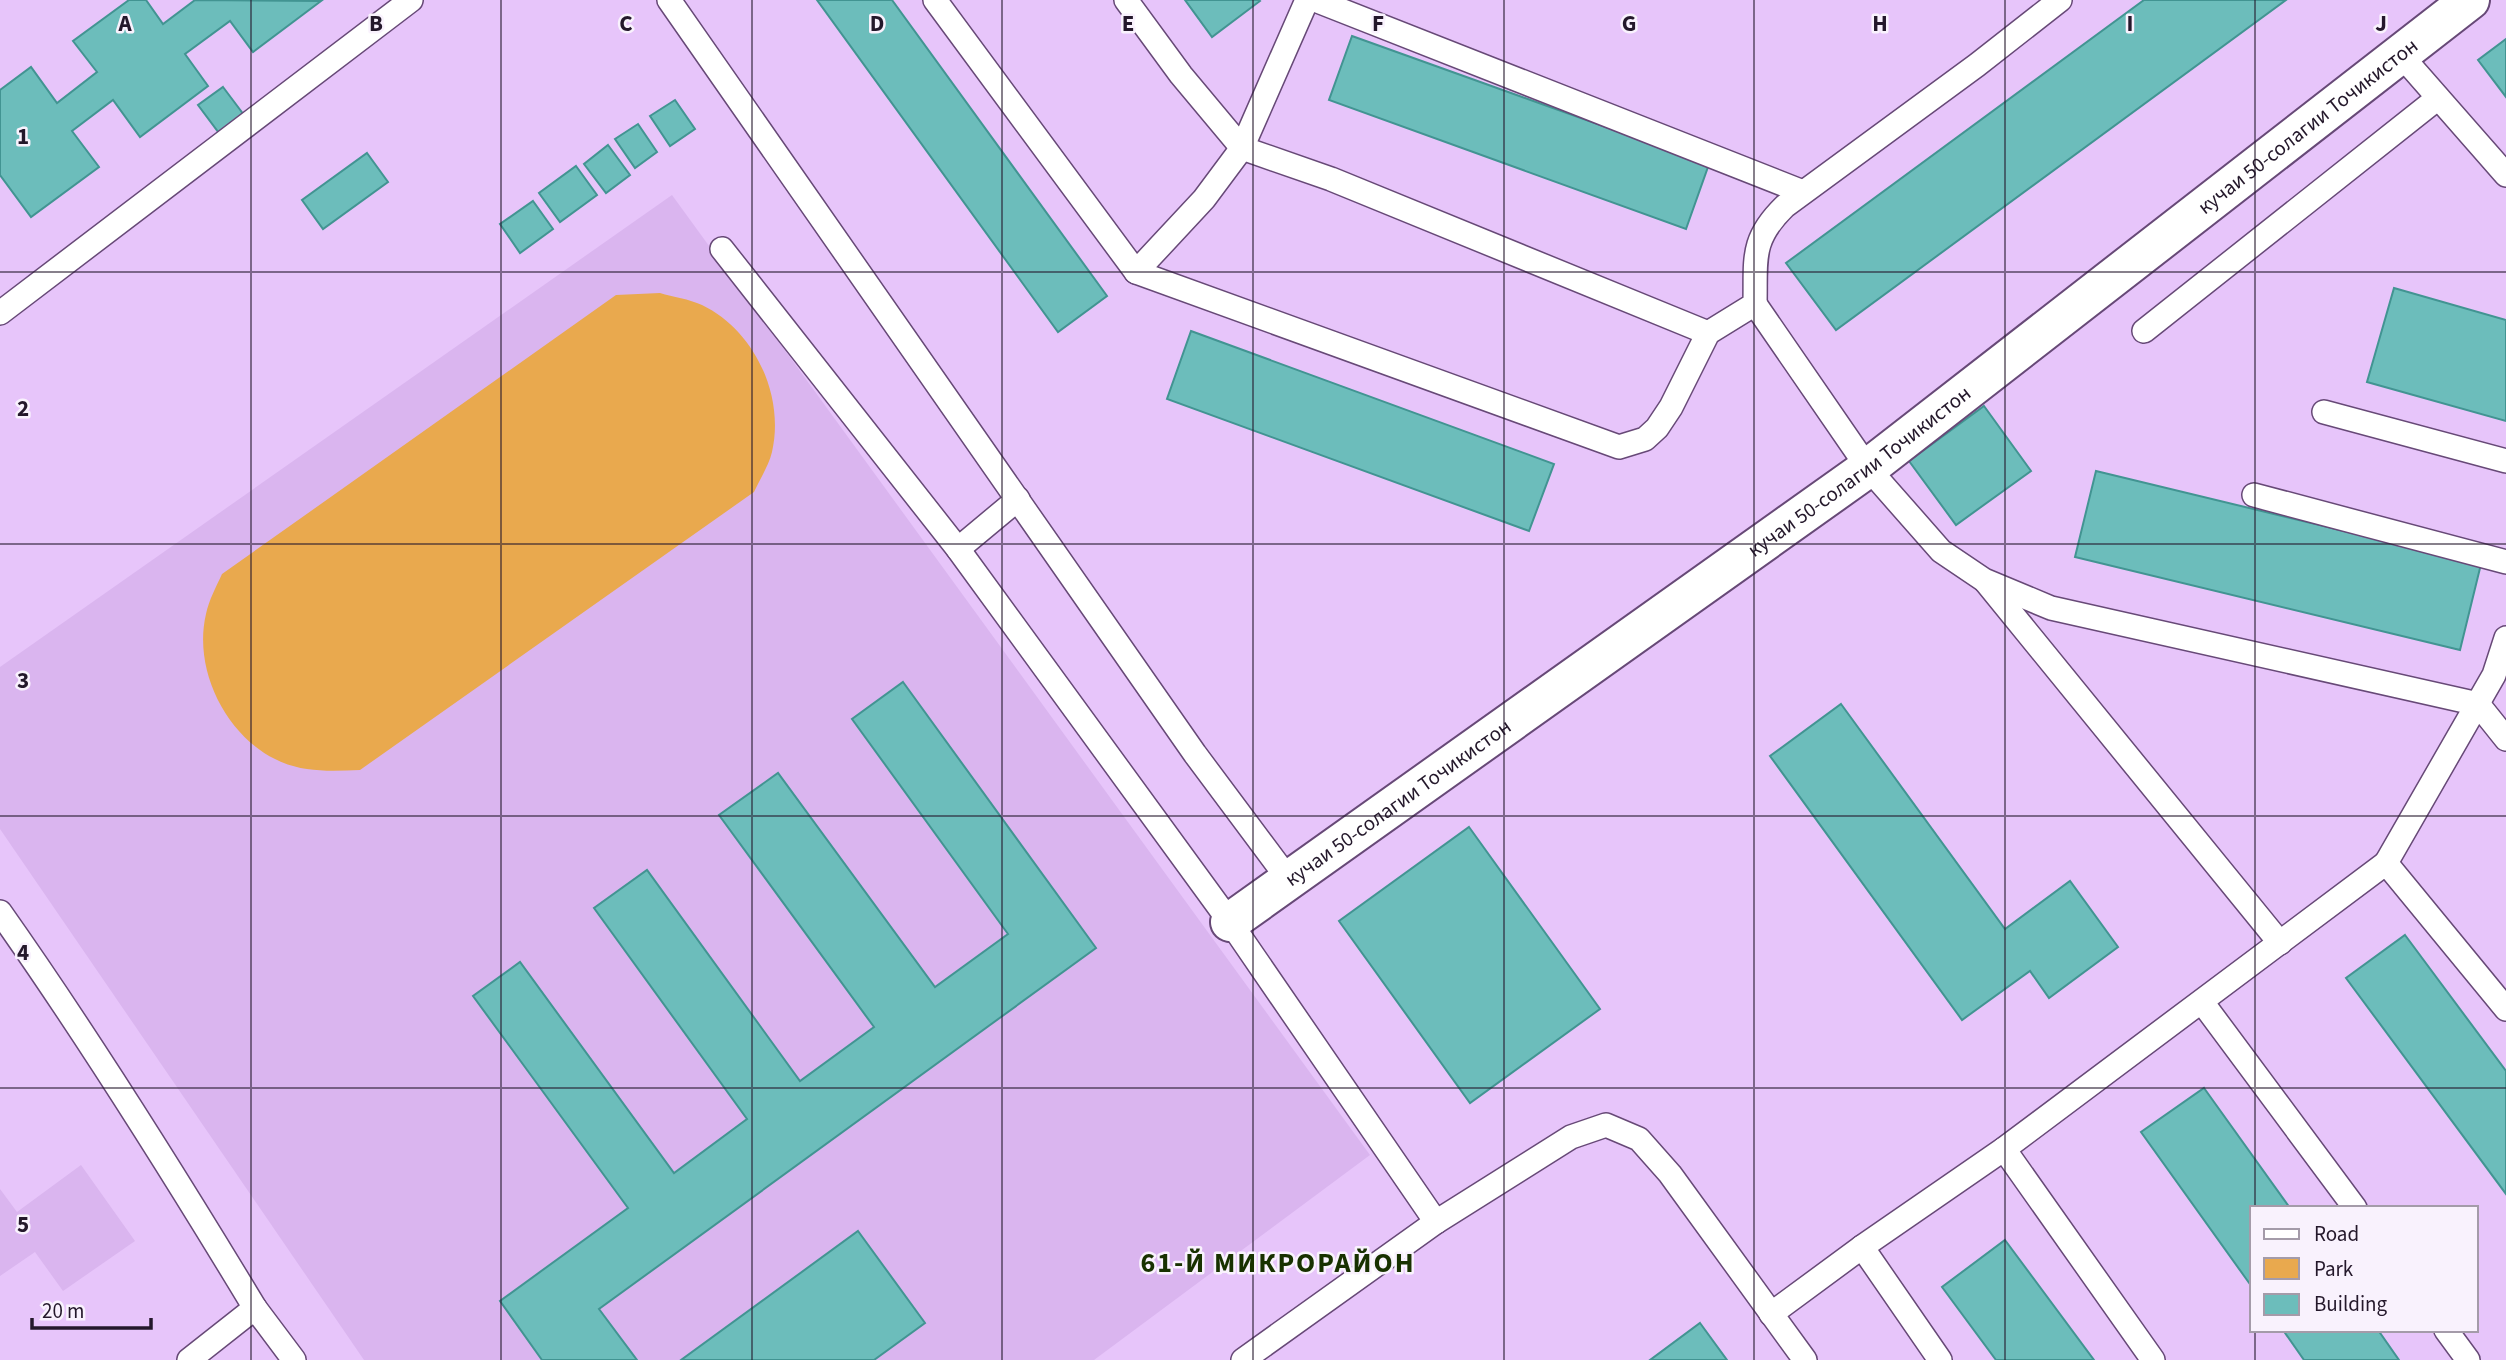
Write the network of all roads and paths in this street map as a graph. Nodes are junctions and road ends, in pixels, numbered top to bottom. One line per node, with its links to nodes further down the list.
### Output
1 (411, 0): 17 (lane)
2 (668, 0): 24 (lane)
3 (935, 0): 15 (lane)
4 (1126, 0): 11 (lane)
5 (1307, 0): 11 (lane)
6 (1315, 0): 13 (lane)
7 (2060, 0): 13 (lane)
8 (2470, 0): 9 (street, кучаи 50-солагии Точикистон)
9 (2400, 54): 10 (lane); 22 (street, кучаи 50-солагии Точикистон)
10 (2438, 98): 12 (lane); 18 (lane)
11 (1242, 148): 15 (lane); 19 (lane)
12 (2506, 175)
13 (1803, 192): 16 (lane)
14 (722, 249): 25 (lane)
15 (1136, 272): 19 (lane)
16 (1755, 304): 19 (lane); 22 (lane)
17 (0, 313)
18 (2144, 331)
19 (1707, 333)
20 (2324, 412): 21 (lane)
21 (2506, 461)
22 (1868, 468): 27 (lane); 32 (street, кучаи 50-солагии Точикистон)
23 (2253, 495): 26 (lane)
24 (1018, 499): 25 (lane); 32 (lane)
25 (958, 549): 34 (lane)
26 (2506, 562)
27 (1984, 580): 29 (lane); 35 (lane)
28 (2506, 638): 29 (lane)
29 (2478, 704): 30 (lane); 31 (lane)
30 (2506, 739)
31 (2386, 863): 35 (lane); 37 (lane)
32 (1289, 880): 34 (street, кучаи 50-солагии Точикистон)
33 (0, 912): 42 (lane)
34 (1230, 922): 40 (lane)
35 (2280, 943): 36 (lane)
36 (2202, 1002): 38 (lane); 39 (lane)
37 (2506, 1010)
38 (2004, 1149): 41 (lane); 50 (lane)
39 (2354, 1206)
40 (1436, 1222): 43 (lane); 47 (lane)
41 (1862, 1247): 43 (lane); 49 (lane)
42 (256, 1308): 45 (lane); 46 (lane)
43 (1771, 1314): 48 (lane)
44 (2447, 1332): 51 (lane)
45 (189, 1360)
46 (293, 1360)
47 (1243, 1360)
48 (1805, 1360)
49 (1940, 1360)
50 (2153, 1360)
51 (2468, 1360)

